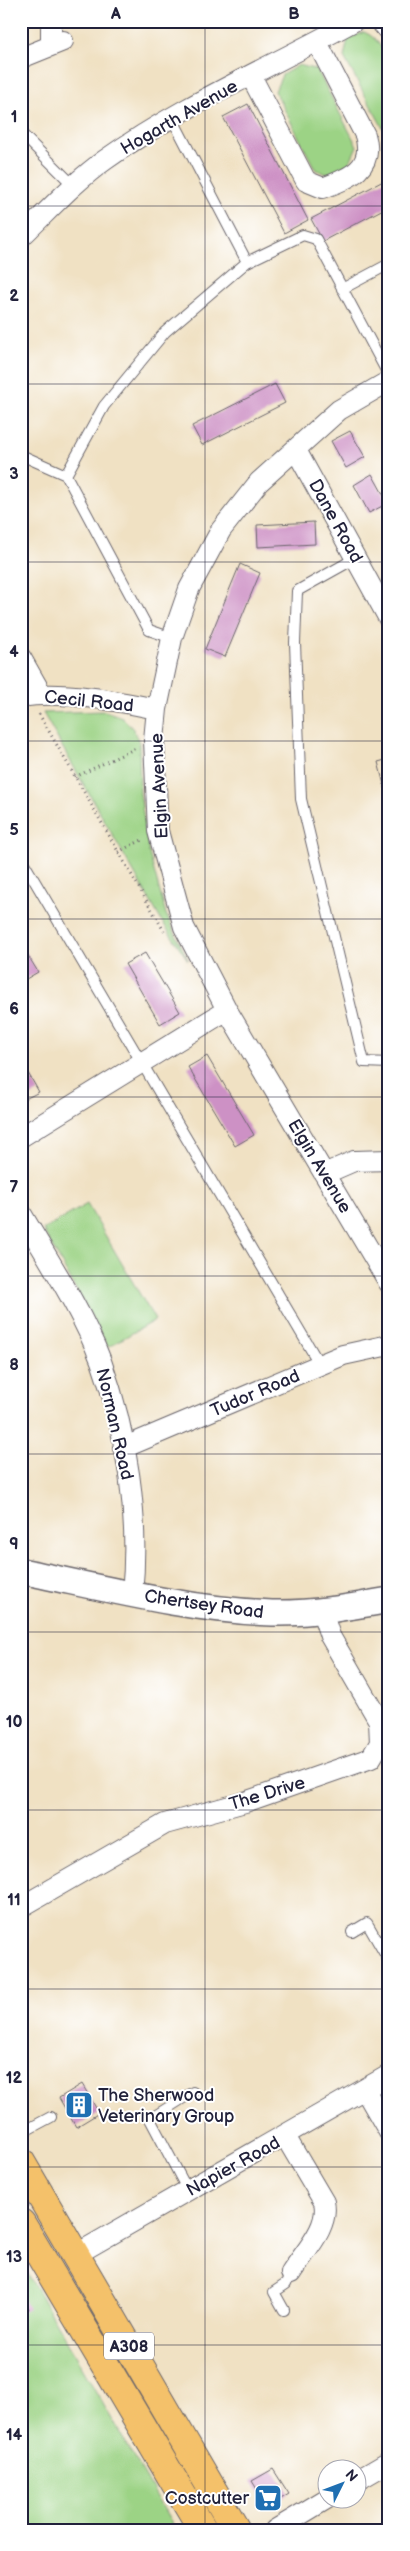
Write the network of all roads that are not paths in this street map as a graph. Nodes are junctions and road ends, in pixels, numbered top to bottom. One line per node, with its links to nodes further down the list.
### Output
1 (51, 21): 6 (street)
2 (354, 21): 5 (street, Hogarth Avenue)
3 (384, 21): 4 (street)
4 (389, 27)
5 (317, 42): 7 (street, Hogarth Avenue); 7 (street)
6 (21, 58)
7 (251, 76): 8 (street, Hogarth Avenue)
8 (172, 118): 10 (street, Hogarth Avenue); 12 (lane)
9 (21, 133): 10 (lane)
10 (74, 186): 11 (street, Hogarth Avenue)
11 (21, 237)
12 (247, 262): 14 (lane); 19 (lane)
13 (389, 264): 14 (lane)
14 (342, 289): 15 (lane)
15 (389, 376)
16 (389, 381): 17 (street, Elgin Avenue)
17 (296, 450): 20 (street, Dane Road); 22 (street, Elgin Avenue)
18 (21, 455): 19 (lane)
19 (66, 475): 22 (lane)
20 (356, 558): 21 (street, Dane Road); 29 (lane)
21 (389, 619)
22 (172, 638): 25 (street, Elgin Avenue)
23 (21, 658): 24 (street)
24 (31, 696): 25 (street, Cecil Road)
25 (157, 709): 27 (street, Elgin Avenue)
26 (21, 858): 28 (lane)
27 (228, 1010): 28 (street); 32 (street, Elgin Avenue)
28 (142, 1063): 30 (street); 36 (lane)
29 (389, 1063)
30 (21, 1137)
31 (389, 1160): 32 (street)
32 (324, 1174): 34 (street, Elgin Avenue)
33 (21, 1213): 37 (street, Norman Road)
34 (389, 1282)
35 (389, 1345): 36 (street, Tudor Road)
36 (320, 1365): 37 (street, Tudor Road)
37 (123, 1448): 39 (street, Norman Road)
38 (21, 1571): 39 (street, Chertsey Road)
39 (132, 1594): 41 (street, Chertsey Road)
40 (389, 1600): 41 (street, Chertsey Road)
41 (322, 1612): 42 (street, The Drive)
42 (384, 1744): 43 (street, The Drive)
43 (21, 1907)
44 (352, 1932): 45 (lane)
45 (389, 1962)
46 (389, 2074): 47 (street, Napier Road)
47 (365, 2090): 50 (street); 52 (street, Napier Road)
48 (193, 2092): 54 (lane)
49 (51, 2117): 51 (lane)
50 (389, 2132)
51 (21, 2133)
52 (286, 2136): 54 (street, Napier Road); 57 (street)
53 (21, 2162): 56 (highway, A308)
54 (188, 2191): 56 (street, Napier Road)
55 (21, 2223): 62 (highway, A308)
56 (75, 2254): 63 (highway, A308)
57 (291, 2273): 58 (lane)
58 (284, 2310)
59 (389, 2462): 60 (street)
60 (368, 2474)
61 (318, 2504): 64 (street)
62 (203, 2530)
63 (236, 2530)
64 (275, 2530)

